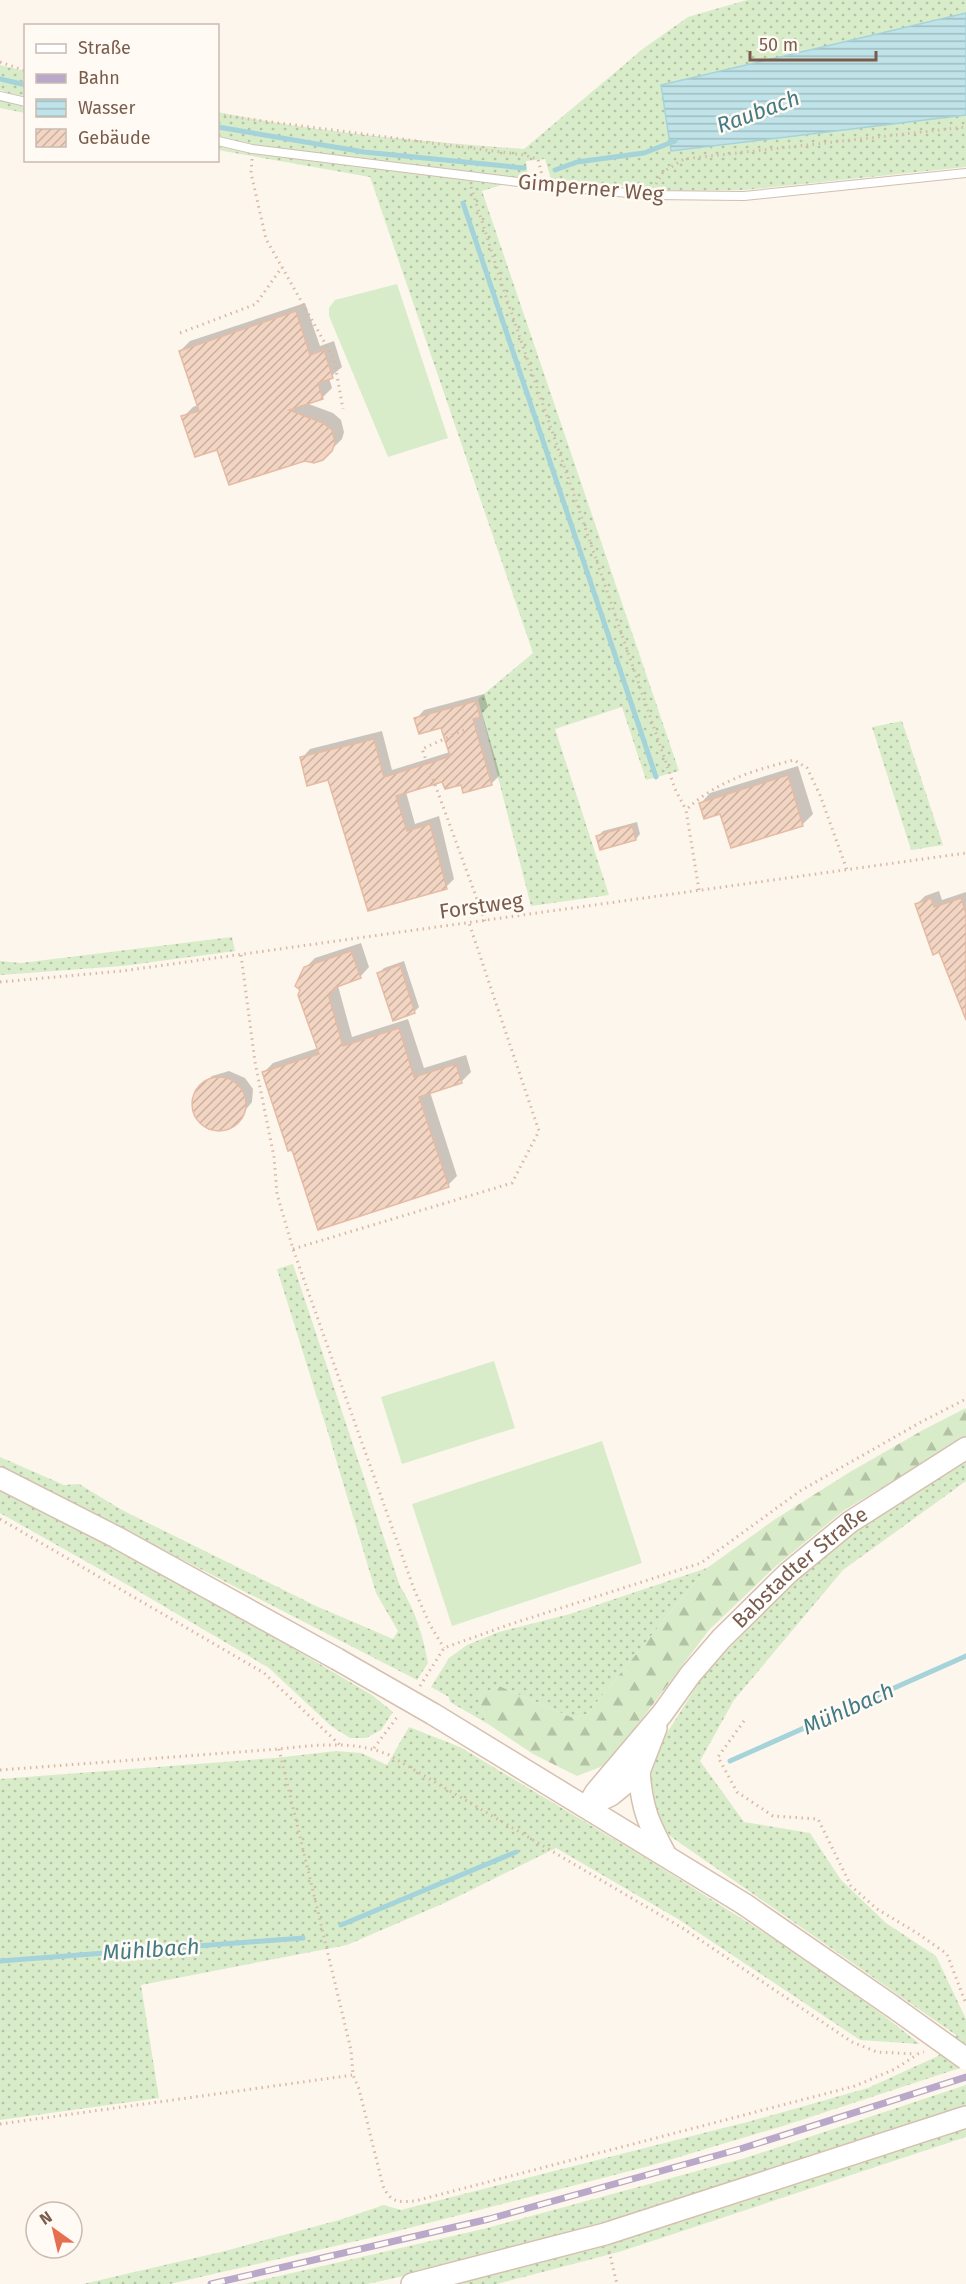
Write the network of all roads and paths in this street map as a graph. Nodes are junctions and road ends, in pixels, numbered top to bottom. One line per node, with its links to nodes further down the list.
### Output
1 (0, 62): 2 (path)
2 (24, 70)
3 (0, 96): 4 (lane)
4 (24, 102)
5 (219, 115): 11 (path)
6 (966, 127): 12 (path)
7 (219, 141): 8 (lane, Gimperner Weg)
8 (252, 148): 10 (lane, Gimperner Weg); 13 (path)
9 (966, 173): 12 (lane, Gimperner Weg)
10 (468, 176): 11 (lane, Gimperner Weg); 17 (path)
11 (542, 185): 12 (lane, Gimperner Weg)
12 (650, 195)
13 (282, 267): 14 (path); 15 (path)
14 (180, 333)
15 (343, 409)
16 (464, 730): 21 (path)
17 (686, 810): 19 (path); 20 (path)
18 (966, 853): 19 (path, Forstweg)
19 (847, 870): 20 (path, Forstweg)
20 (699, 890): 21 (path, Forstweg)
21 (485, 921): 22 (path, Forstweg)
22 (469, 923): 23 (path, Forstweg); 25 (path)
23 (241, 955): 24 (path, Forstweg); 25 (path)
24 (0, 982)
25 (293, 1249): 30 (path)
26 (966, 1399): 30 (path)
27 (966, 1448): 32 (street, Babstadter Straße)
28 (0, 1478): 38 (street, bridge)
29 (0, 1519): 34 (path)
30 (444, 1648): 31 (path)
31 (431, 1671)
32 (662, 1714): 37 (street, Babstadter Straße); 38 (street, Babstadter Straße)
33 (744, 1721): 40 (path)
34 (341, 1746): 35 (path); 42 (path)
35 (279, 1749): 36 (path); 42 (path)
36 (0, 1770)
37 (639, 1772): 38 (street, Babstadter Straße); 39 (street, Babstadter Straße)
38 (587, 1807): 39 (street)
39 (665, 1855): 41 (street, bridge)
40 (966, 2004)
41 (966, 2059)
42 (353, 2075): 44 (path)
43 (966, 2117): 45 (street)
44 (0, 2124)
45 (605, 2234): 46 (street); 47 (path)
46 (412, 2284)
47 (617, 2284)

